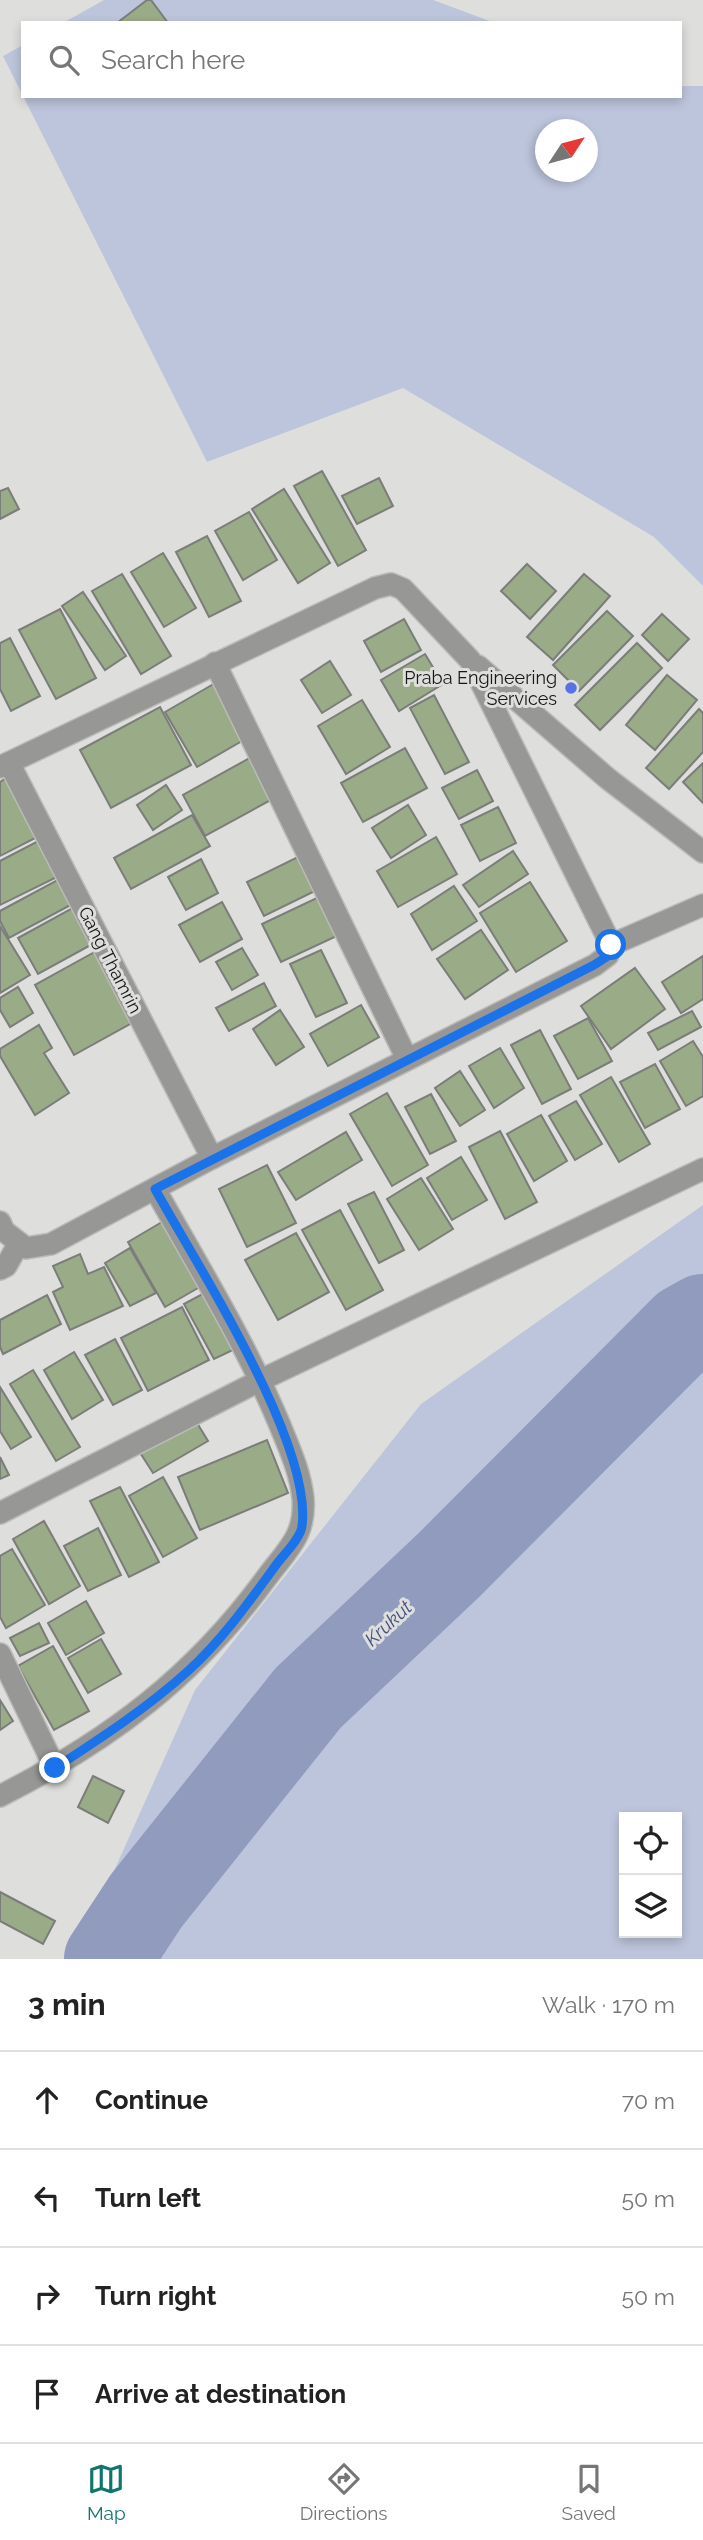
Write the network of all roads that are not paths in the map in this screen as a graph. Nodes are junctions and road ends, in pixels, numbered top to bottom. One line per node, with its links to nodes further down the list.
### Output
1 (470, 660): 2 (street); 4 (street); 6 (street)
2 (215, 663): 3 (street); 7 (street)
3 (4, 765): 8 (street, Gang Thamrin)
4 (703, 852)
5 (703, 905): 6 (street)
6 (611, 945): 7 (street)
7 (407, 1059): 8 (street)
8 (212, 1158): 10 (street)
9 (703, 1169): 14 (street)
10 (155, 1189): 12 (street); 14 (street)
11 (0, 1222): 12 (street)
12 (19, 1243): 13 (street)
13 (0, 1269)
14 (261, 1380): 15 (street); 17 (street)
15 (0, 1513)
16 (0, 1654): 17 (street)
17 (55, 1768): 18 (street)
18 (0, 1796)

